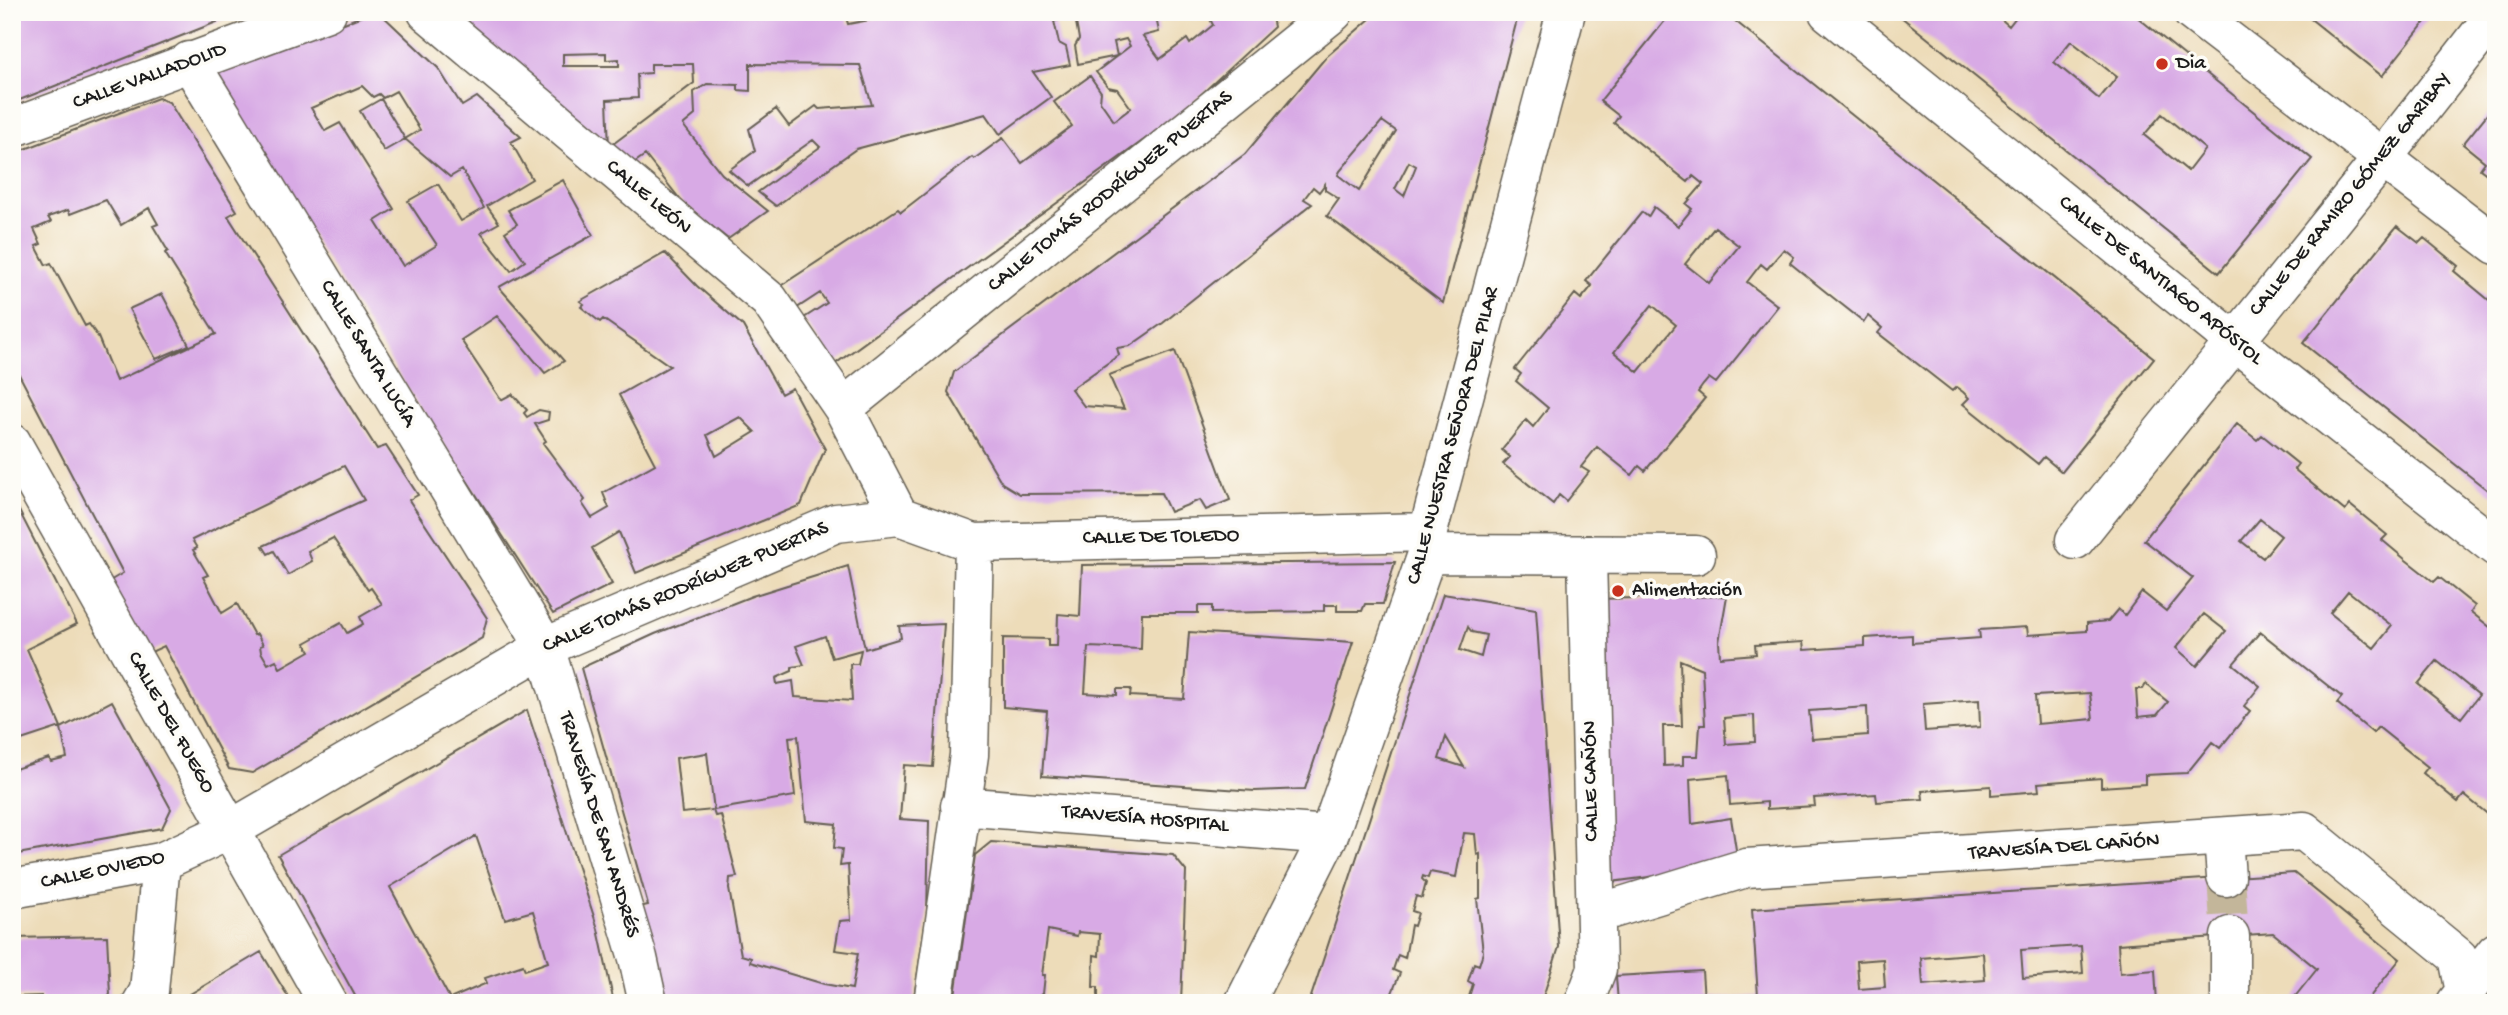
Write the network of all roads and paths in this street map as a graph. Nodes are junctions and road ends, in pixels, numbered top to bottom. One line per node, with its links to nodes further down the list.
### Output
1 (327, 12): 8 (street, CALLE VALLADOLID)
2 (427, 12): 13 (street, CALLE LEÓN)
3 (1334, 12): 13 (street, CALLE TOMÁS RODRÍGUEZ PUERTAS)
4 (1566, 12): 18 (street, CALLE NUESTRA SEÑORA DEL PILAR)
5 (1828, 12): 12 (street, CALLE DE SANTIAGO APÓSTOL)
6 (2192, 12): 10 (street)
7 (2496, 13): 10 (street, CALLE DE RAMIRO GÓMEZ GARIBAY)
8 (189, 61): 9 (street, CALLE VALLADOLID); 22 (street, CALLE SANTA LUCÍA)
9 (12, 128)
10 (2384, 159): 11 (street); 12 (street, CALLE DE RAMIRO GÓMEZ GARIBAY)
11 (2496, 245)
12 (2233, 341): 16 (street, CALLE DE RAMIRO GÓMEZ GARIBAY); 19 (street, CALLE DE SANTIAGO APÓSTOL)
13 (843, 408): 15 (street)
14 (12, 443): 24 (street, CALLE DEL FUEGO)
15 (899, 516): 17 (street, CALLE DE TOLEDO); 22 (street, CALLE TOMÁS RODRÍGUEZ PUERTAS)
16 (2075, 540)
17 (974, 543): 18 (street, CALLE DE TOLEDO); 23 (street)
18 (1427, 543): 21 (street, CALLE DE TOLEDO); 25 (street, CALLE NUESTRA SEÑORA DEL PILAR)
19 (2496, 547)
20 (1696, 555): 21 (street, CALLE DE TOLEDO)
21 (1587, 556): 30 (street, CALLE CAÑÓN)
22 (545, 647): 24 (street, CALLE TOMÁS RODRÍGUEZ PUERTAS); 36 (street, TRAVESÍA DE SAN ANDRÉS)
23 (960, 806): 25 (street, TRAVESÍA HOSPITAL); 37 (street)
24 (230, 830): 27 (street, CALLE OVIEDO); 35 (street, CALLE DEL FUEGO)
25 (1329, 835): 38 (street, CALLE NUESTRA SEÑORA DEL PILAR)
26 (2223, 838): 28 (street); 30 (street, TRAVESÍA DEL CAÑÓN); 33 (street, TRAVESÍA DEL CAÑÓN)
27 (161, 862): 29 (street, CALLE OVIEDO); 34 (street)
28 (2226, 877)
29 (12, 889)
30 (1596, 915): 39 (street, CALLE CAÑÓN)
31 (2230, 936): 40 (street)
32 (2496, 952): 33 (street)
33 (2461, 997)
34 (142, 1003)
35 (328, 1003)
36 (648, 1003)
37 (933, 1003)
38 (1244, 1003)
39 (1584, 1003)
40 (2230, 1003)

